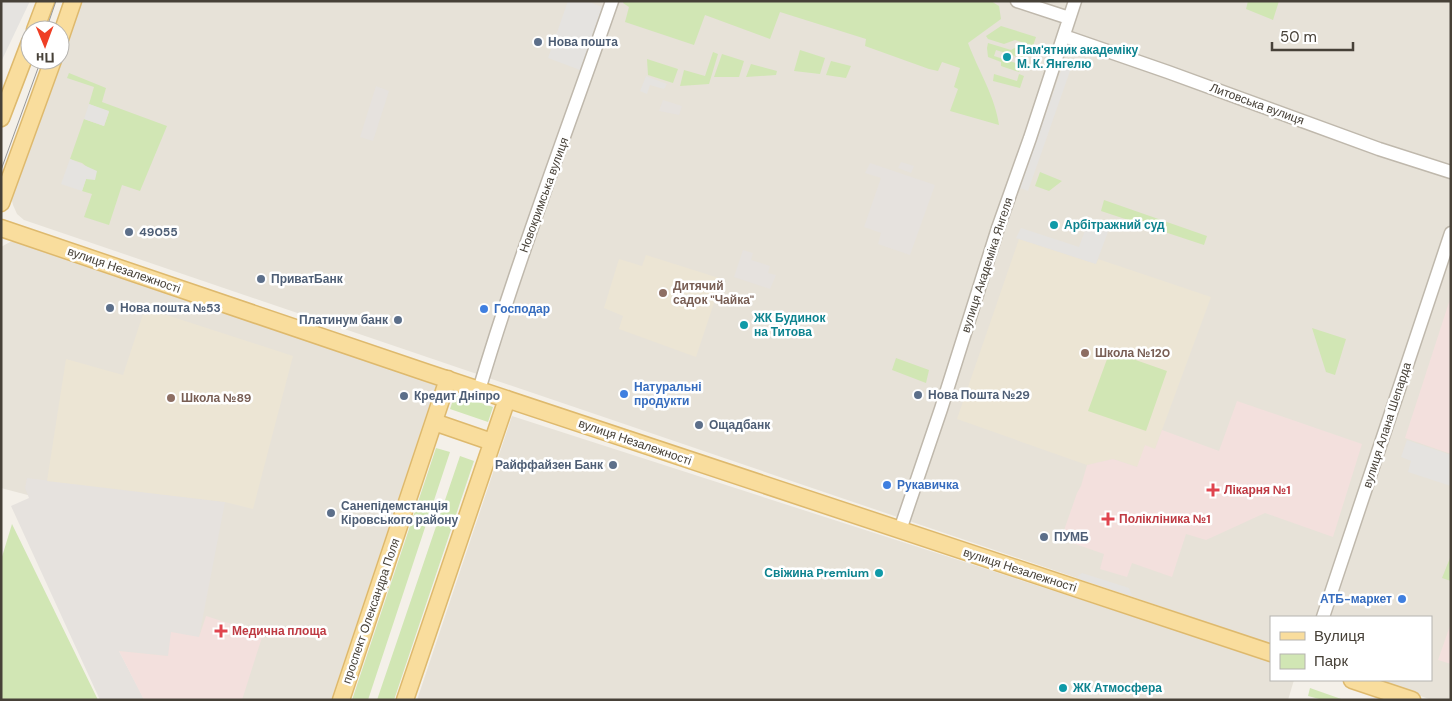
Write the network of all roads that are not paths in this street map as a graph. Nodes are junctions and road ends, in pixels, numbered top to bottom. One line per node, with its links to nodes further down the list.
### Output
1 (46, 1): 7 (main road)
2 (73, 1): 8 (main road)
3 (612, 1): 18 (street, Новокримська вулиця)
4 (1017, 1): 6 (street)
5 (1075, 1): 6 (street, вулиця Академіка Янгеля)
6 (1069, 18): 9 (street, вулиця Академіка Янгеля)
7 (39, 20)
8 (66, 20)
9 (1064, 36): 13 (street, Литовська вулиця); 22 (street, вулиця Академіка Янгеля)
10 (20, 68): 12 (main road)
11 (49, 70): 14 (main road)
12 (1, 118)
13 (1451, 172)
14 (1, 203)
15 (1, 228): 17 (main road, вулиця Незалежності)
16 (1451, 233): 23 (street, вулиця Алана Шепарда)
17 (448, 379): 18 (main road, вулиця Незалежності); 20 (main road, проспект Олександра Поля)
18 (479, 390): 19 (main road, вулиця Незалежності)
19 (507, 399): 21 (main road); 22 (main road, вулиця Незалежності)
20 (434, 422): 21 (main road); 26 (main road, проспект Олександра Поля)
21 (492, 442): 27 (main road)
22 (900, 530): 24 (main road, вулиця Незалежності)
23 (1323, 616)
24 (1270, 653)
25 (1355, 681): 28 (main road)
26 (341, 700)
27 (405, 700)
28 (1412, 700)

